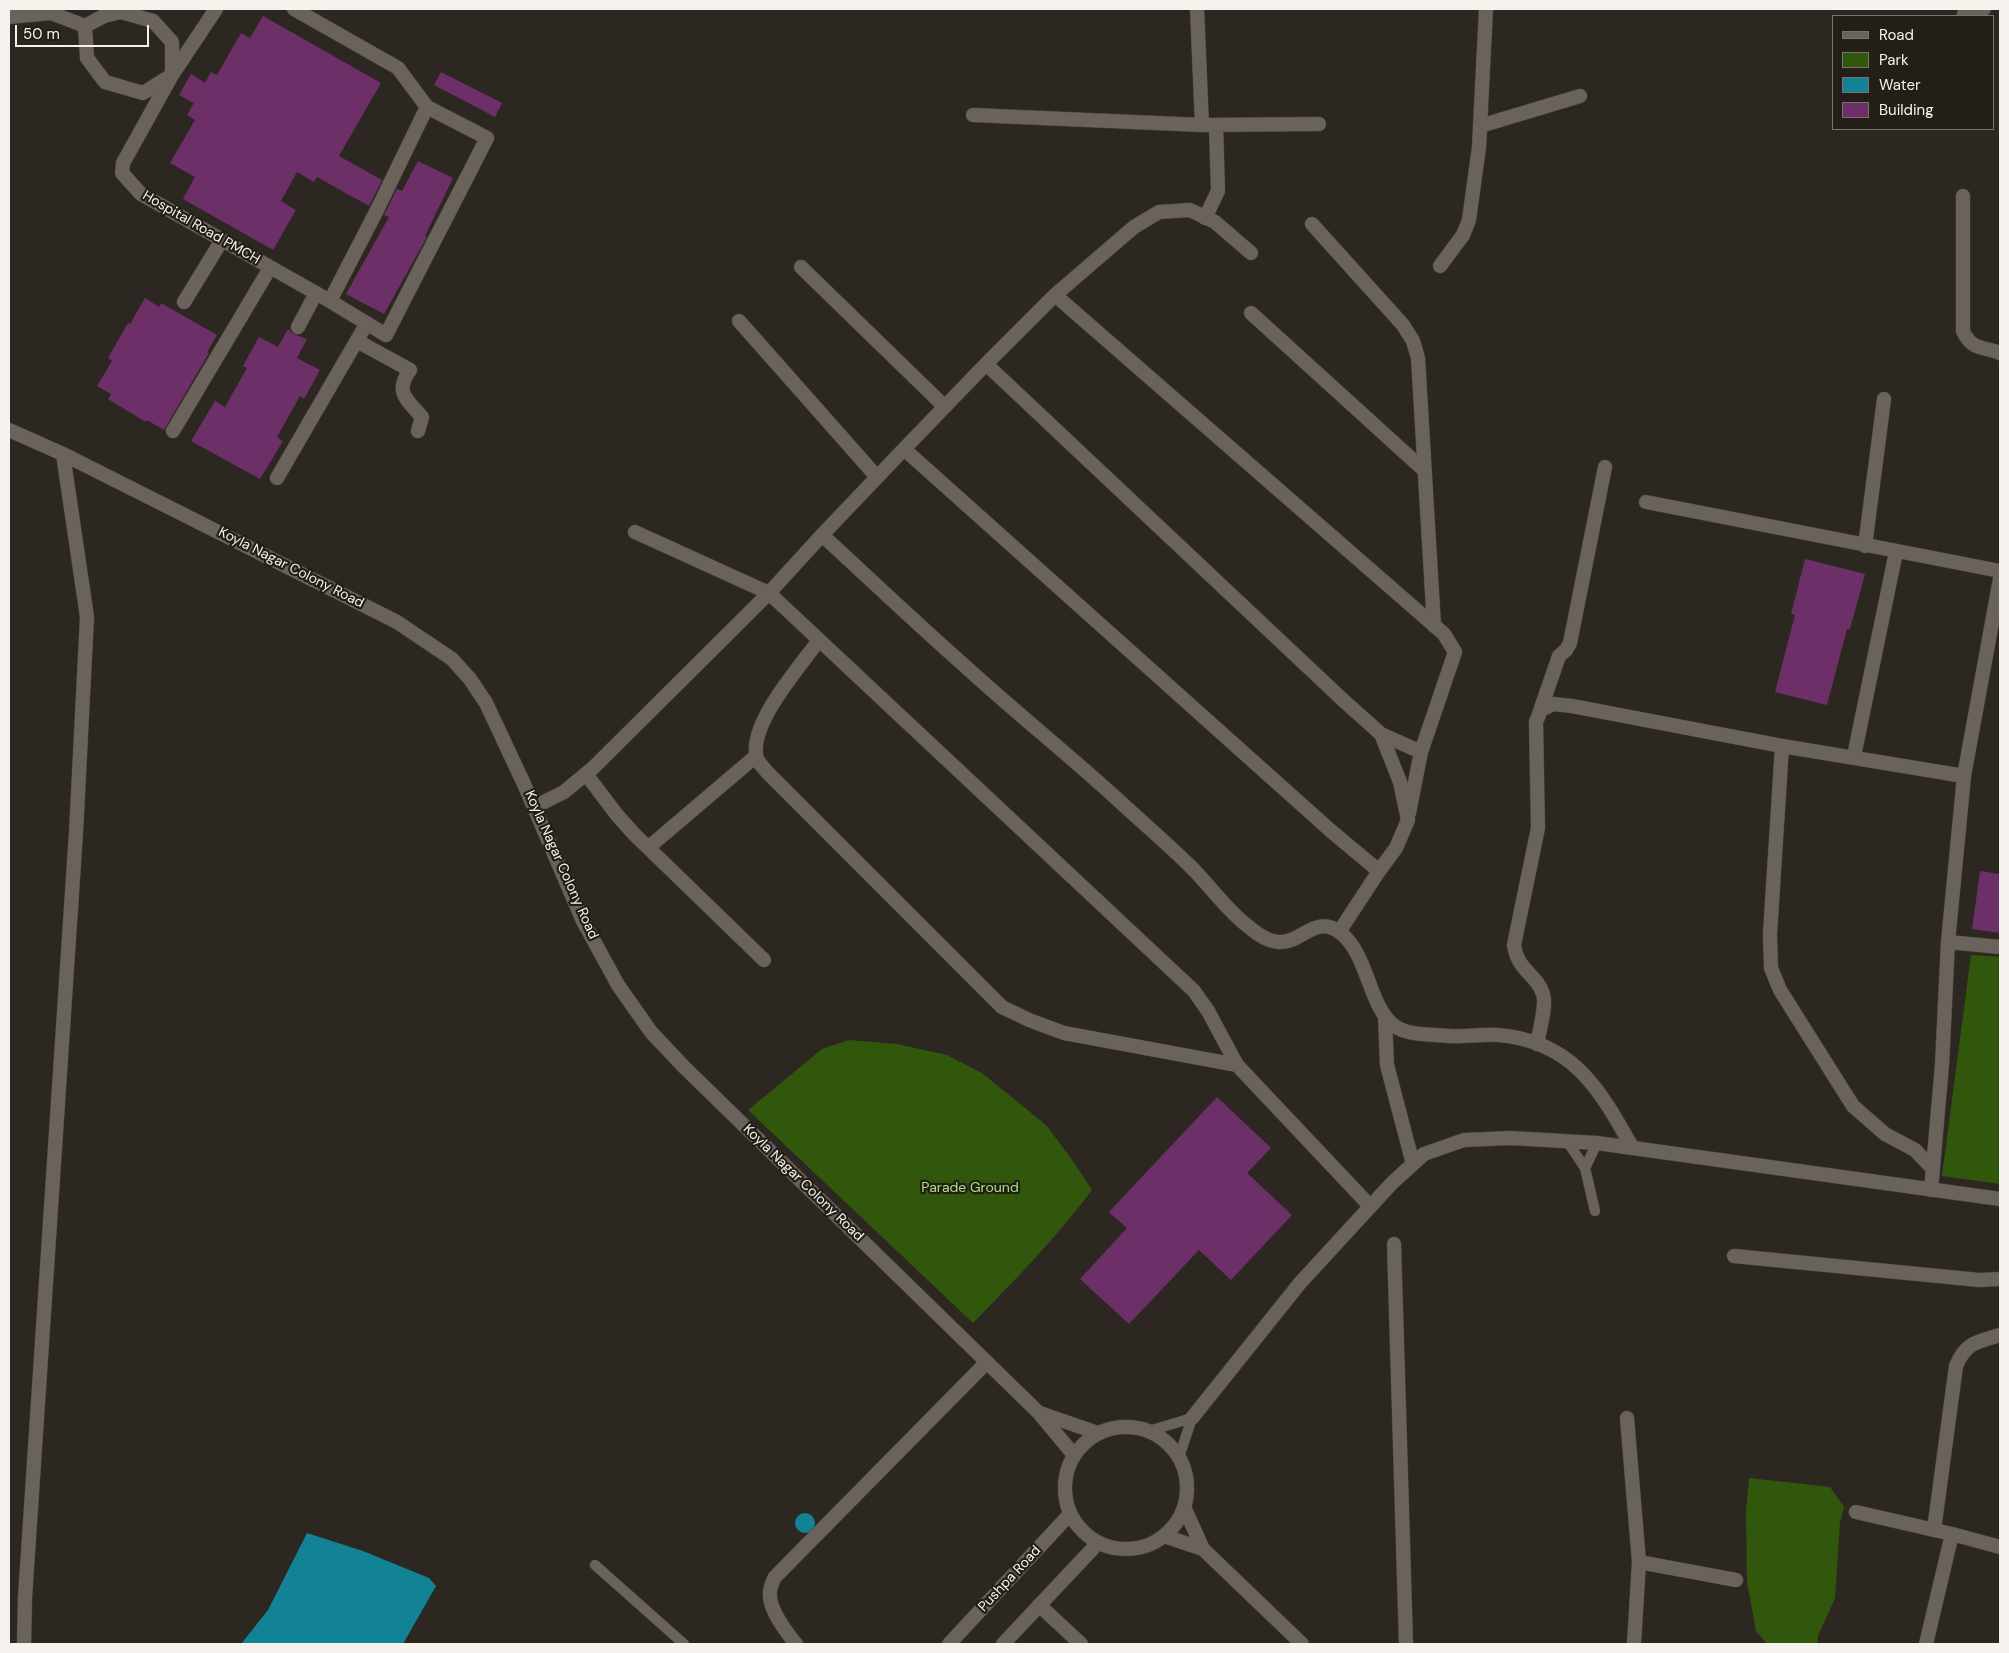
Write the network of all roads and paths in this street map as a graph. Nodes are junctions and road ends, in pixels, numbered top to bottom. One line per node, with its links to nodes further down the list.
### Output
1 (216, 9): 9 (street, Hospital Road PMCH)
2 (294, 9): 11 (street, Hospital Road PMCH)
3 (1197, 9): 14 (street)
4 (1486, 9): 15 (street)
5 (1984, 9): 6 (street)
6 (1964, 14)
7 (9, 17): 8 (street)
8 (85, 26): 9 (street); 9 (street, Hospital Road PMCH)
9 (172, 75): 19 (street, Hospital Road PMCH)
10 (1580, 96): 15 (street)
11 (427, 107): 26 (street); 30 (street, Hospital Road PMCH)
12 (973, 115): 14 (street)
13 (1319, 124): 14 (street)
14 (1209, 125): 17 (street)
15 (1480, 126): 21 (street)
16 (1963, 196): 33 (street)
17 (1206, 218): 20 (street); 25 (street)
18 (1312, 224): 43 (street)
19 (222, 240): 23 (street, Hospital Road PMCH); 27 (street)
20 (1251, 253)
21 (1440, 266)
22 (802, 267): 36 (street)
23 (270, 268): 24 (street, Hospital Road PMCH); 38 (street)
24 (316, 293): 26 (street, Hospital Road PMCH); 31 (street)
25 (1055, 295): 34 (street); 54 (street)
26 (330, 301): 30 (street, Hospital Road PMCH)
27 (184, 302)
28 (1250, 313): 43 (street)
29 (740, 321): 44 (street)
30 (367, 323): 32 (street)
31 (298, 326)
32 (357, 341): 39 (street); 45 (street)
33 (2000, 353)
34 (986, 364): 36 (street); 57 (street)
35 (1884, 399): 49 (street)
36 (944, 406): 40 (street)
37 (9, 430): 41 (street, Koyla Nagar Colony Road)
38 (173, 431)
39 (418, 431)
40 (904, 449): 44 (street); 67 (street)
41 (63, 454): 64 (street, Koyla Nagar Colony Road); 110 (street)
42 (1605, 467): 56 (street)
43 (1425, 471): 54 (street)
44 (877, 477): 48 (street)
45 (277, 478)
46 (1646, 502): 49 (street)
47 (635, 532): 53 (street)
48 (822, 535): 53 (street); 68 (street)
49 (1865, 546): 50 (street)
50 (1896, 552): 51 (street); 61 (street)
51 (2000, 571)
52 (2000, 579): 63 (street)
53 (769, 593): 55 (street); 62 (street)
54 (1434, 626): 59 (street)
55 (819, 640): 60 (street); 74 (street)
56 (1536, 722): 58 (street); 73 (street)
57 (1382, 734): 59 (street); 65 (street)
58 (1782, 746): 61 (street); 80 (street)
59 (1421, 752): 65 (street)
60 (756, 756): 66 (street); 74 (street)
61 (1854, 756): 63 (street)
62 (586, 774): 64 (street); 66 (street)
63 (1964, 776): 69 (street)
64 (534, 806): 89 (street, Koyla Nagar Colony Road)
65 (1408, 820): 67 (street)
66 (649, 847): 71 (street)
67 (1380, 871): 68 (street)
68 (1339, 932): 72 (street)
69 (1948, 942): 70 (street); 80 (street)
70 (2000, 947)
71 (764, 960)
72 (1385, 1016): 73 (street); 78 (street)
73 (1537, 1044): 77 (street)
74 (1237, 1065): 83 (street)
75 (1567, 1142): 76 (street); 78 (street); 79 (lane)
76 (1596, 1143): 77 (street); 79 (lane)
77 (1632, 1147): 81 (street)
78 (1413, 1164): 83 (street)
79 (1585, 1168): 84 (lane)
80 (1932, 1168): 81 (street)
81 (1932, 1190): 82 (street)
82 (2000, 1199)
83 (1370, 1206): 91 (street)
84 (1595, 1211)
85 (1394, 1244): 117 (street)
86 (1734, 1256): 87 (street)
87 (2000, 1280)
88 (2000, 1335): 100 (street)
89 (987, 1362): 90 (street, Koyla Nagar Colony Road); 112 (street)
90 (1039, 1413): 94 (street); 95 (street, Koyla Nagar Colony Road)
91 (1192, 1418): 93 (lane); 96 (lane)
92 (1627, 1418): 106 (street)
93 (1149, 1431): 94 (street); 96 (street)
94 (1098, 1433): 95 (street)
95 (1074, 1456): 99 (street)
96 (1178, 1457): 97 (street)
97 (1184, 1507): 102 (street); 105 (street)
98 (1856, 1512): 100 (street)
99 (1070, 1514): 103 (street); 113 (street, Pushpa Road)
100 (1934, 1530): 101 (street)
101 (1952, 1534): 104 (street); 119 (street)
102 (1164, 1536): 103 (street); 105 (street)
103 (1098, 1543): 109 (street)
104 (2000, 1548)
105 (1203, 1549): 116 (street)
106 (1639, 1562): 108 (street); 118 (street)
107 (595, 1565): 111 (lane)
108 (1736, 1580)
109 (1039, 1605): 114 (street); 115 (street)
110 (24, 1644)
111 (684, 1644)
112 (796, 1644)
113 (949, 1644)
114 (1003, 1644)
115 (1081, 1644)
116 (1302, 1644)
117 (1406, 1644)
118 (1634, 1644)
119 (1926, 1644)

